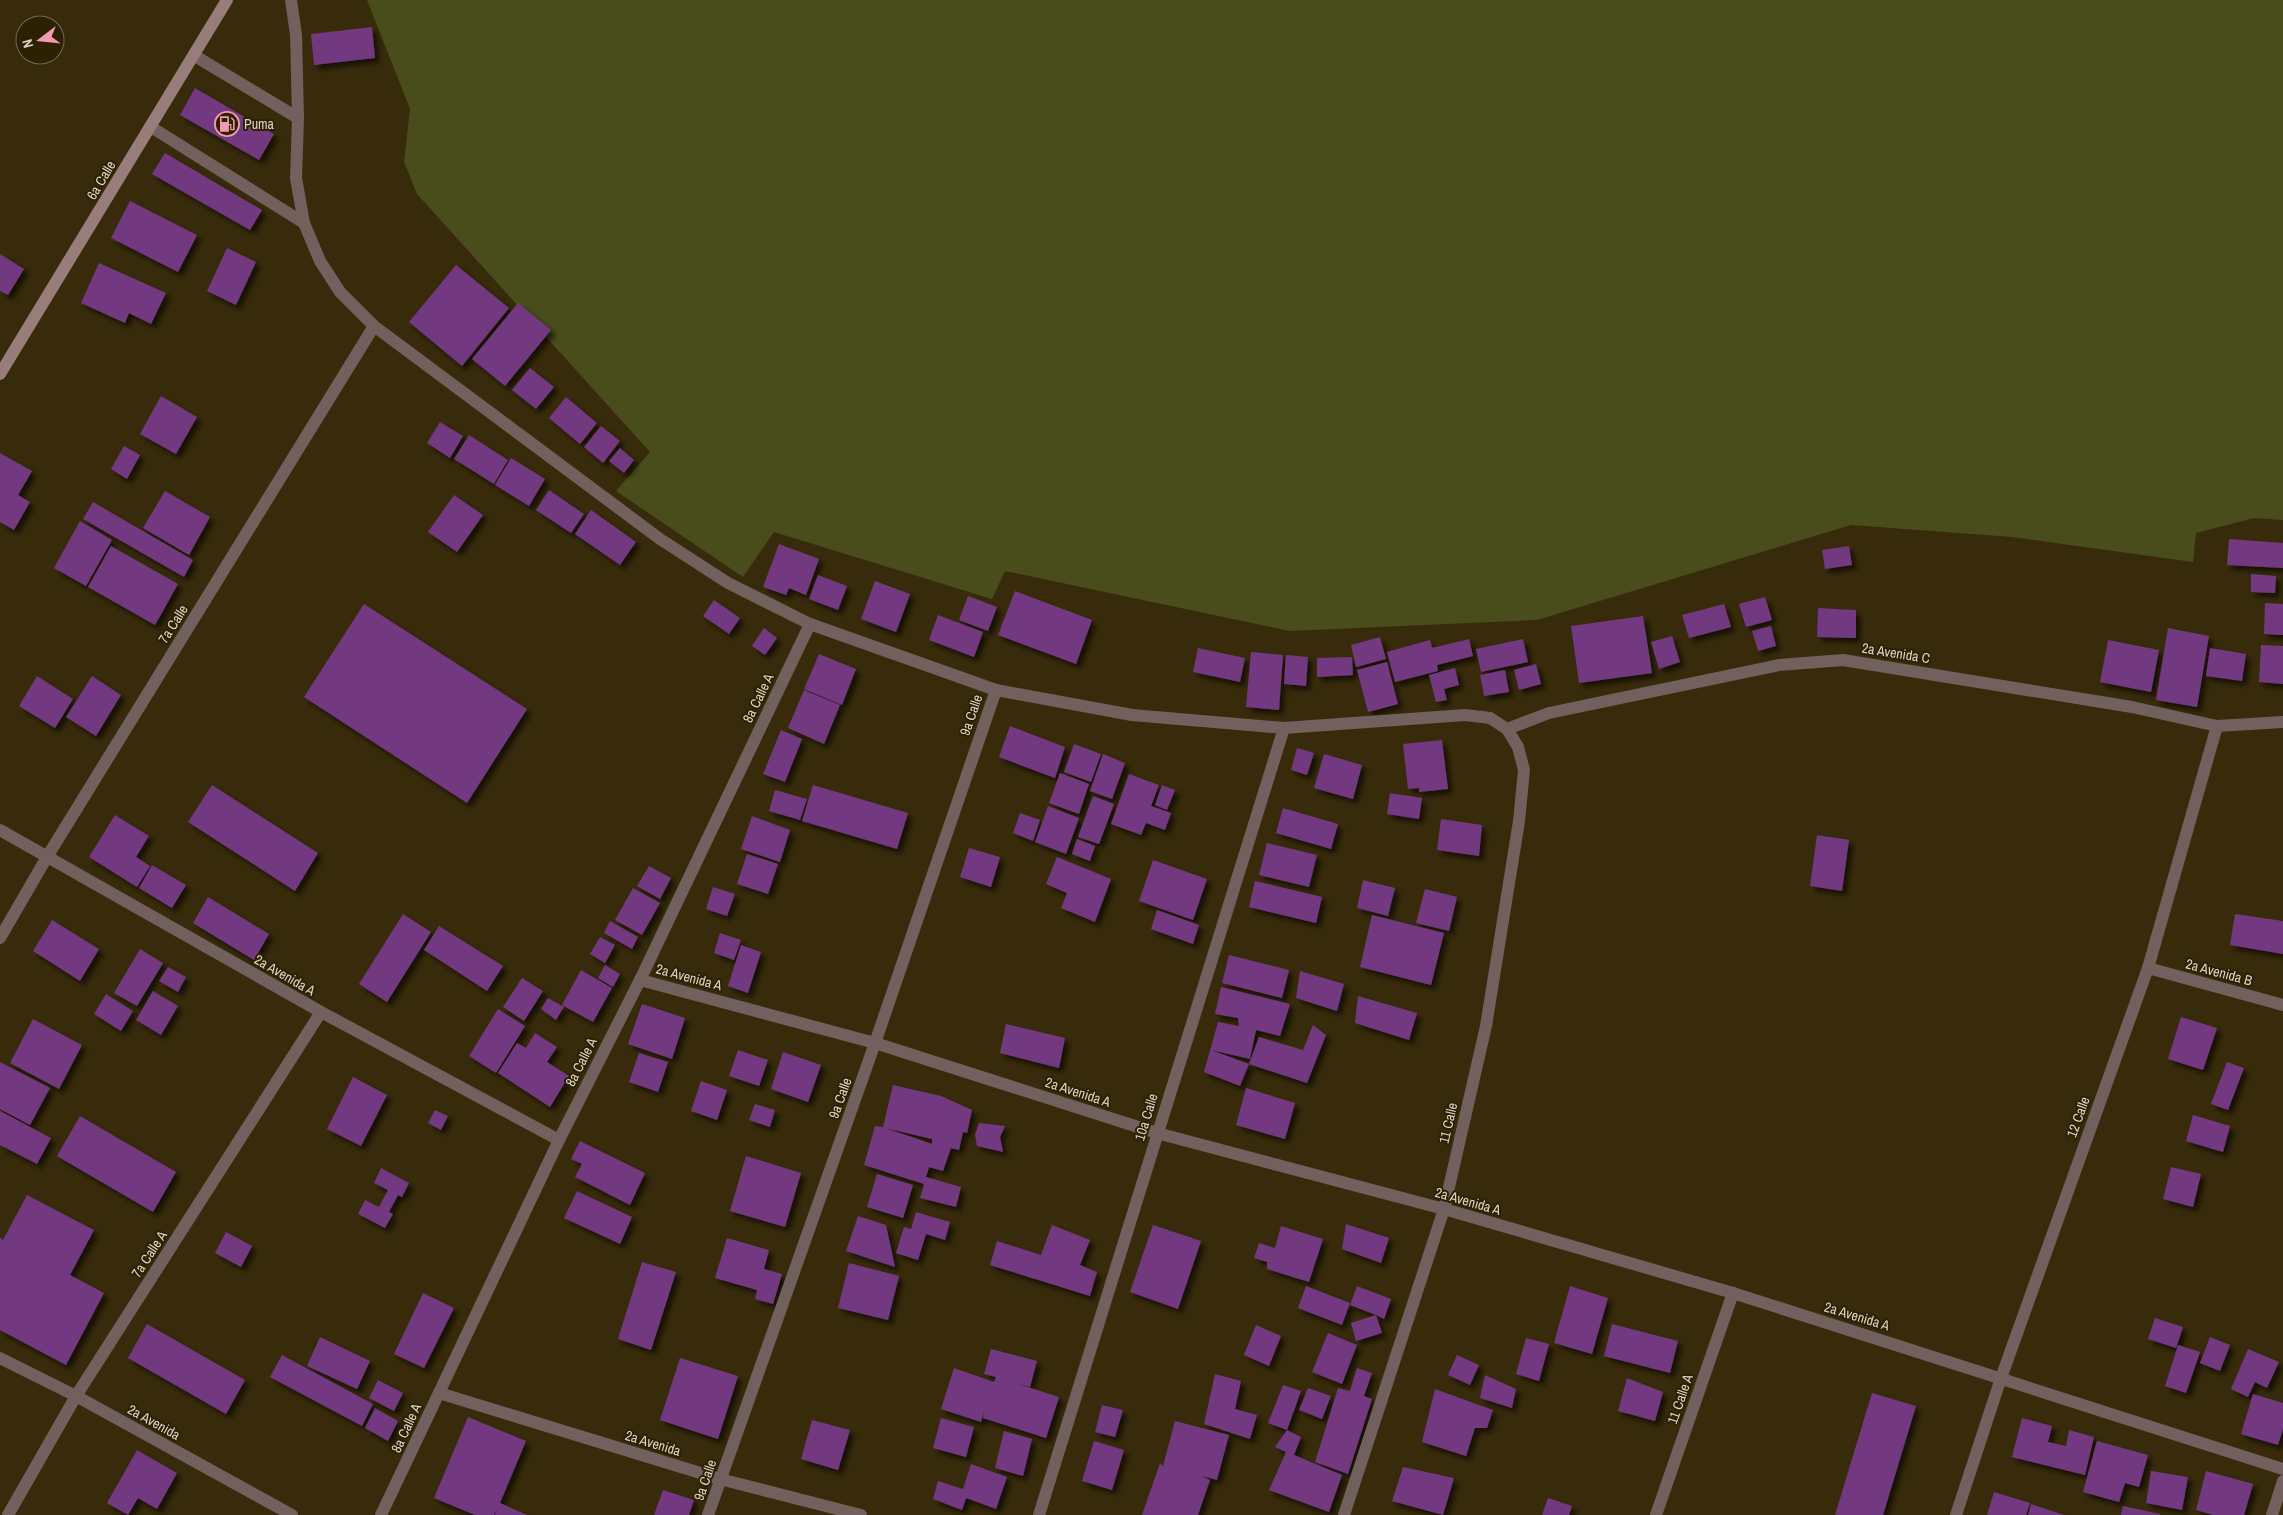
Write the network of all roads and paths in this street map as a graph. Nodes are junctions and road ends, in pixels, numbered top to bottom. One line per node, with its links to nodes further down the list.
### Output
1 (227, 0): 3 (main road, 6a Calle)
2 (291, 0): 4 (street)
3 (195, 56): 4 (street); 5 (main road, 6a Calle)
4 (298, 118): 6 (street)
5 (151, 126): 6 (street); 8 (main road, 6a Calle)
6 (304, 222): 7 (street)
7 (374, 326): 9 (street); 16 (street, 7a Calle)
8 (0, 374)
9 (810, 624): 10 (street); 19 (street, 8a Calle A)
10 (996, 690): 13 (street); 22 (street, 9a Calle)
11 (2283, 722): 12 (street, 2a Avenida C)
12 (2217, 726): 14 (street, 2a Avenida C); 18 (street, 12 Calle)
13 (1284, 728): 14 (street); 23 (street, 10a Calle)
14 (1508, 729): 25 (street, 11 Calle)
15 (0, 830): 16 (street, 2a Avenida A)
16 (47, 857): 17 (street, 7a Calle); 21 (street, 2a Avenida A)
17 (0, 938)
18 (2148, 968): 20 (street, 2a Avenida B); 28 (street, 12 Calle)
19 (640, 980): 22 (street, 2a Avenida A); 24 (street, 8a Calle A)
20 (2283, 1005)
21 (321, 1012): 24 (street, 2a Avenida A); 30 (street, 7a Calle A)
22 (875, 1043): 23 (street, 2a Avenida A); 32 (street, 9a Calle)
23 (1156, 1133): 25 (street, 2a Avenida A); 39 (street, 10a Calle)
24 (559, 1140): 29 (street, 8a Calle A)
25 (1444, 1209): 26 (street, 2a Avenida A); 40 (street, 11 Calle)
26 (1733, 1293): 28 (street, 2a Avenida A); 41 (street, 11 Calle A)
27 (0, 1358): 30 (street, 2a Avenida)
28 (2001, 1378): 31 (street, 2a Avenida A); 42 (street, 12 Calle)
29 (439, 1392): 32 (street, 2a Avenida); 36 (street, 8a Calle A)
30 (76, 1396): 34 (street, 7a Calle A); 35 (street, 2a Avenida)
31 (2283, 1469)
32 (720, 1479): 37 (street, 9a Calle); 38 (street, 2a Avenida)
33 (2283, 1481): 43 (street)
34 (8, 1515)
35 (292, 1515)
36 (381, 1515)
37 (708, 1515)
38 (860, 1515)
39 (1039, 1515)
40 (1344, 1515)
41 (1656, 1515)
42 (1956, 1515)
43 (2272, 1515)

